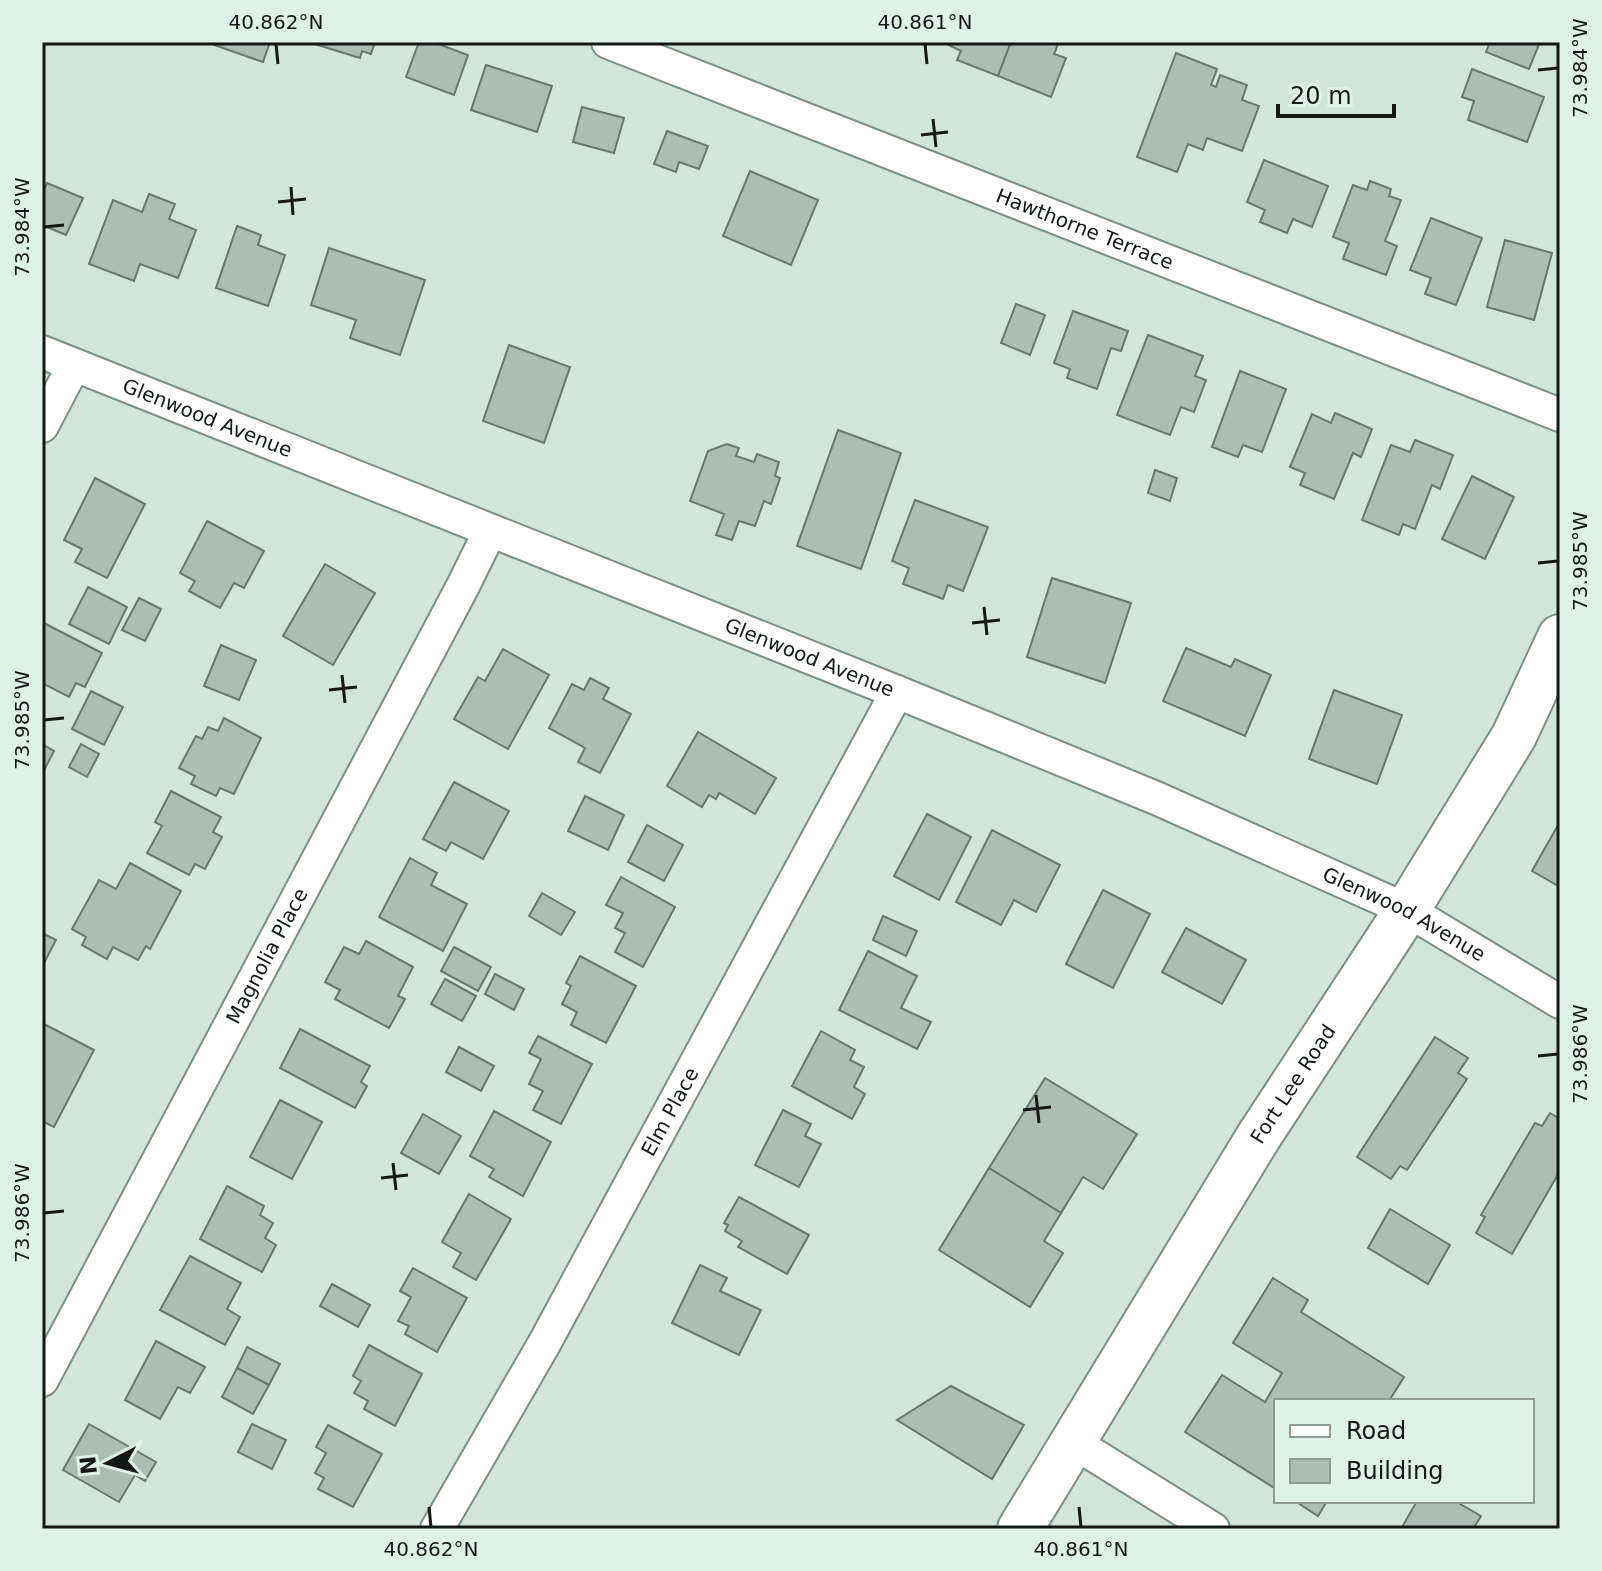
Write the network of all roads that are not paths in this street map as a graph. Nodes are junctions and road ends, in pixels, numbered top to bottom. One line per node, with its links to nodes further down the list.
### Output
1 (608, 42): 4 (street, Hawthorne Terrace)
2 (42, 352): 3 (street, Glenwood Avenue)
3 (74, 365): 5 (street); 6 (street, Glenwood Avenue)
4 (1560, 415)
5 (42, 426)
6 (490, 531): 8 (street, Glenwood Avenue); 11 (street, Magnolia Place)
7 (1560, 637): 9 (main road, Fort Lee Road)
8 (897, 692): 9 (street, Glenwood Avenue); 13 (street, Elm Place)
9 (1407, 910): 10 (street, Glenwood Avenue); 12 (main road, Fort Lee Road)
10 (1560, 1002)
11 (42, 1380)
12 (1073, 1442): 14 (main road, Fort Lee Road); 15 (street)
13 (437, 1529)
14 (1020, 1529)
15 (1213, 1529)

